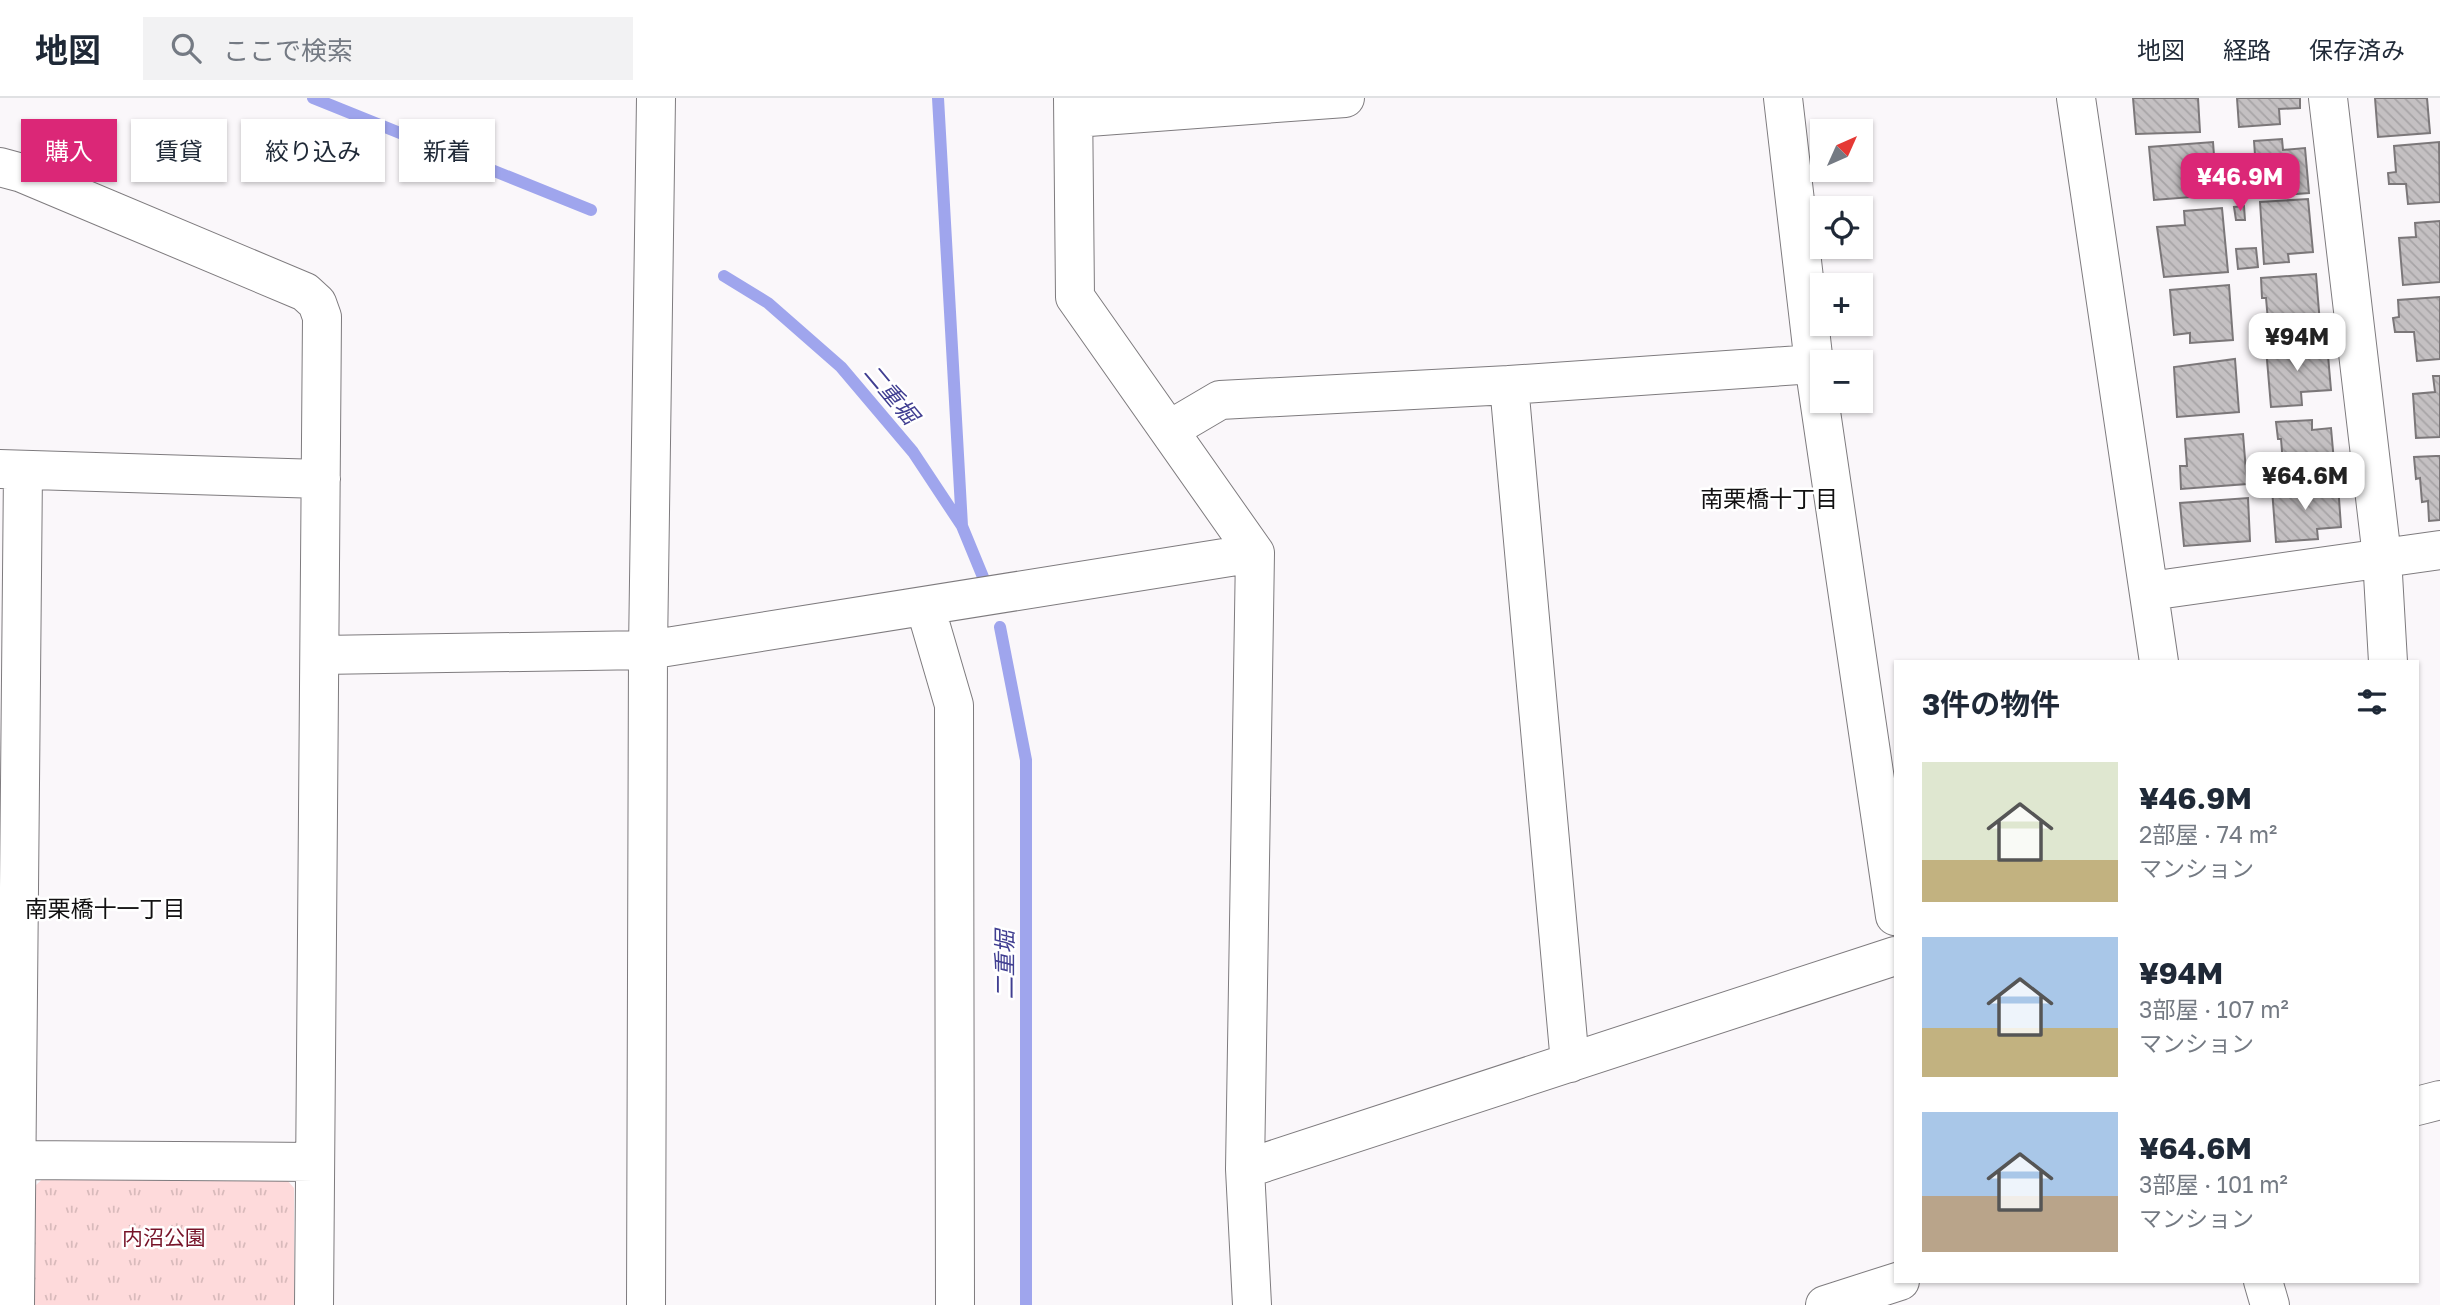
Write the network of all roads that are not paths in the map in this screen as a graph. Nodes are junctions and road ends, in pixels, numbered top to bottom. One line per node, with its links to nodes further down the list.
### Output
1 (656, 98): 20 (street)
2 (1345, 98): 6 (street)
3 (1783, 98): 8 (street)
4 (2076, 98): 18 (street)
5 (2328, 98): 17 (street)
6 (1074, 108): 12 (street)
7 (0, 167): 14 (street)
8 (1812, 350)
9 (1810, 364): 10 (street)
10 (1510, 385): 12 (street); 26 (street)
11 (1821, 413): 24 (street)
12 (1169, 430): 16 (street)
13 (11, 470): 14 (street); 29 (street)
14 (321, 479): 21 (street)
15 (2440, 550): 17 (street)
16 (1255, 553): 19 (street); 31 (street)
17 (2382, 557): 18 (street); 23 (street)
18 (2150, 590): 22 (street)
19 (925, 606): 20 (street); 37 (street)
20 (648, 650): 21 (street); 36 (street)
21 (320, 655): 30 (street)
22 (2159, 660)
23 (2388, 660)
24 (1894, 909)
25 (1894, 956): 26 (street)
26 (1570, 1063): 31 (street)
27 (2440, 1100): 28 (street)
28 (2419, 1105)
29 (16, 1160): 30 (street); 34 (street)
30 (314, 1162): 35 (street)
31 (1245, 1170): 38 (street)
32 (1894, 1283): 39 (street)
33 (2264, 1283): 40 (street)
34 (15, 1305)
35 (314, 1305)
36 (646, 1305)
37 (955, 1305)
38 (1252, 1305)
39 (1825, 1305)
40 (2270, 1305)

